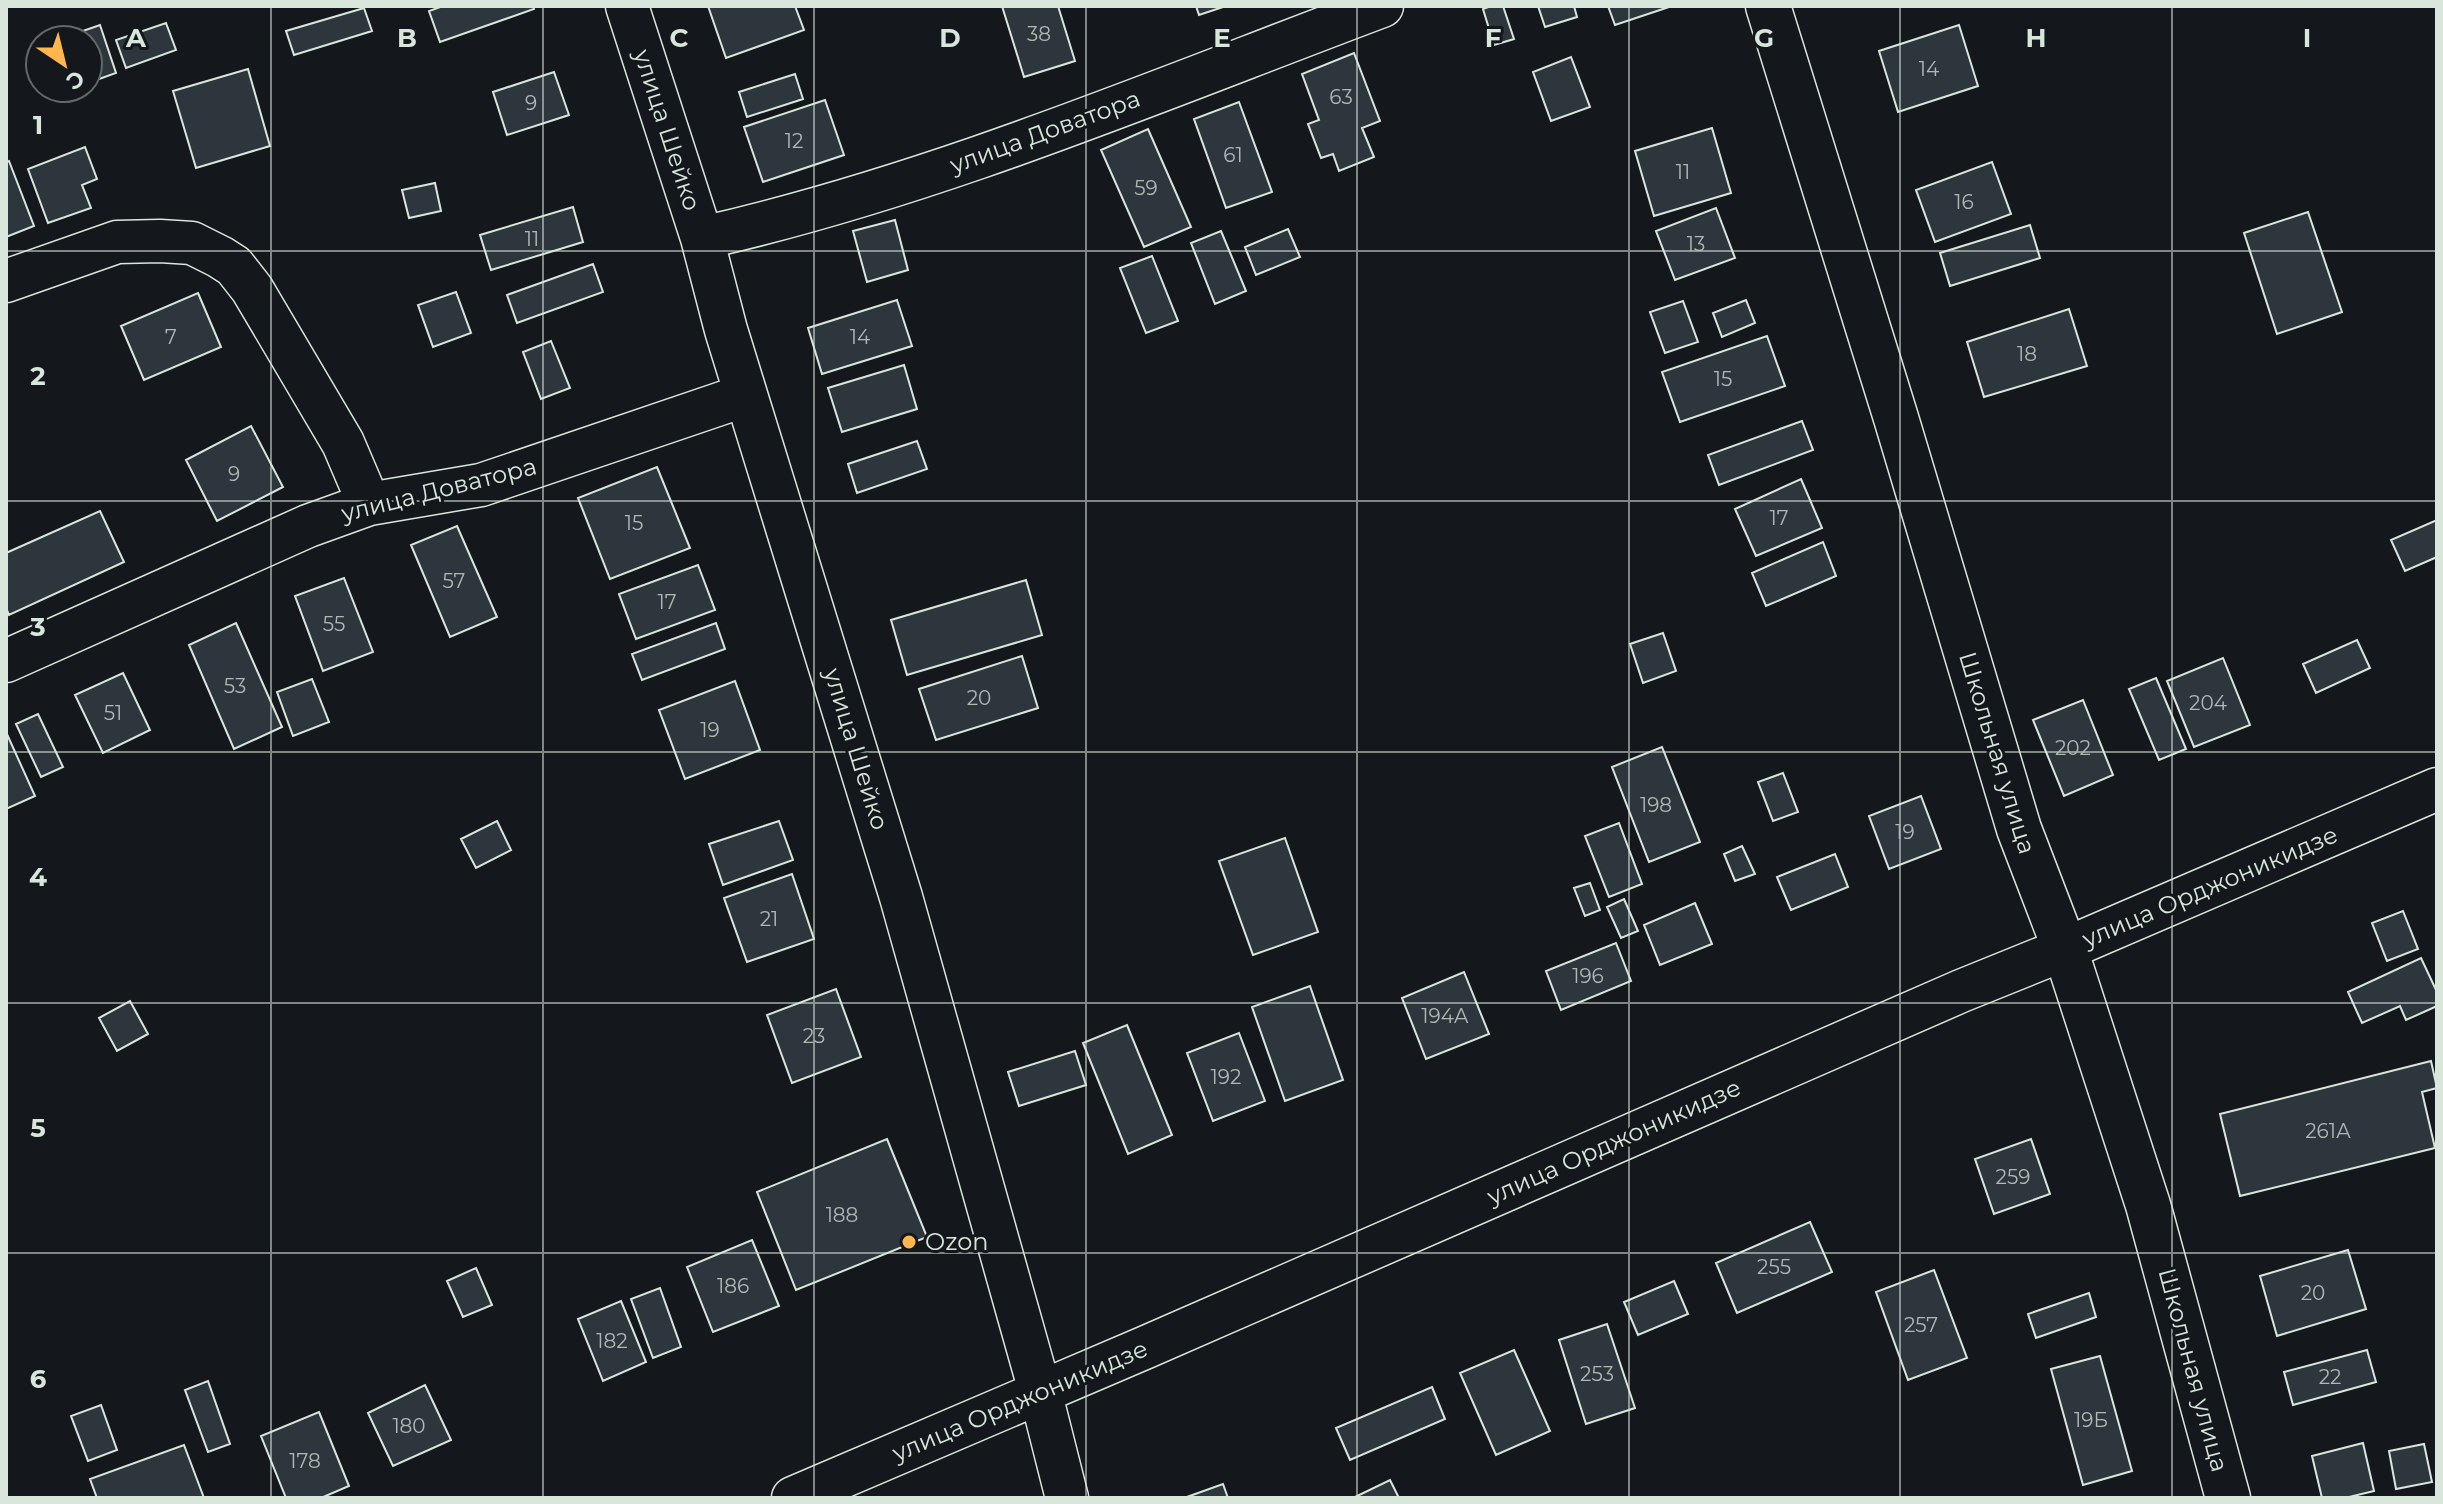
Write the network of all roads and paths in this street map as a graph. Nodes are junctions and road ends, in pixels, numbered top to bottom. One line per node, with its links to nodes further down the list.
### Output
1 (627, 6): 4 (street, улица Шейко)
2 (1382, 6): 4 (street, улица Доватора)
3 (1768, 6): 10 (street, Школьная улица)
4 (702, 238): 6 (street, улица Шейко)
5 (6, 281): 7 (street)
6 (746, 395): 7 (street, улица Доватора); 11 (street, улица Шейко)
7 (369, 504): 8 (street, улица Доватора)
8 (6, 661)
9 (2437, 789): 10 (street, улица Орджоникидзе)
10 (2065, 949): 11 (street, улица Орджоникидзе); 14 (street, Школьная улица)
11 (1040, 1391): 12 (street, улица Орджоникидзе); 13 (street, улица Шейко)
12 (793, 1498)
13 (1067, 1498)
14 (2228, 1498)

